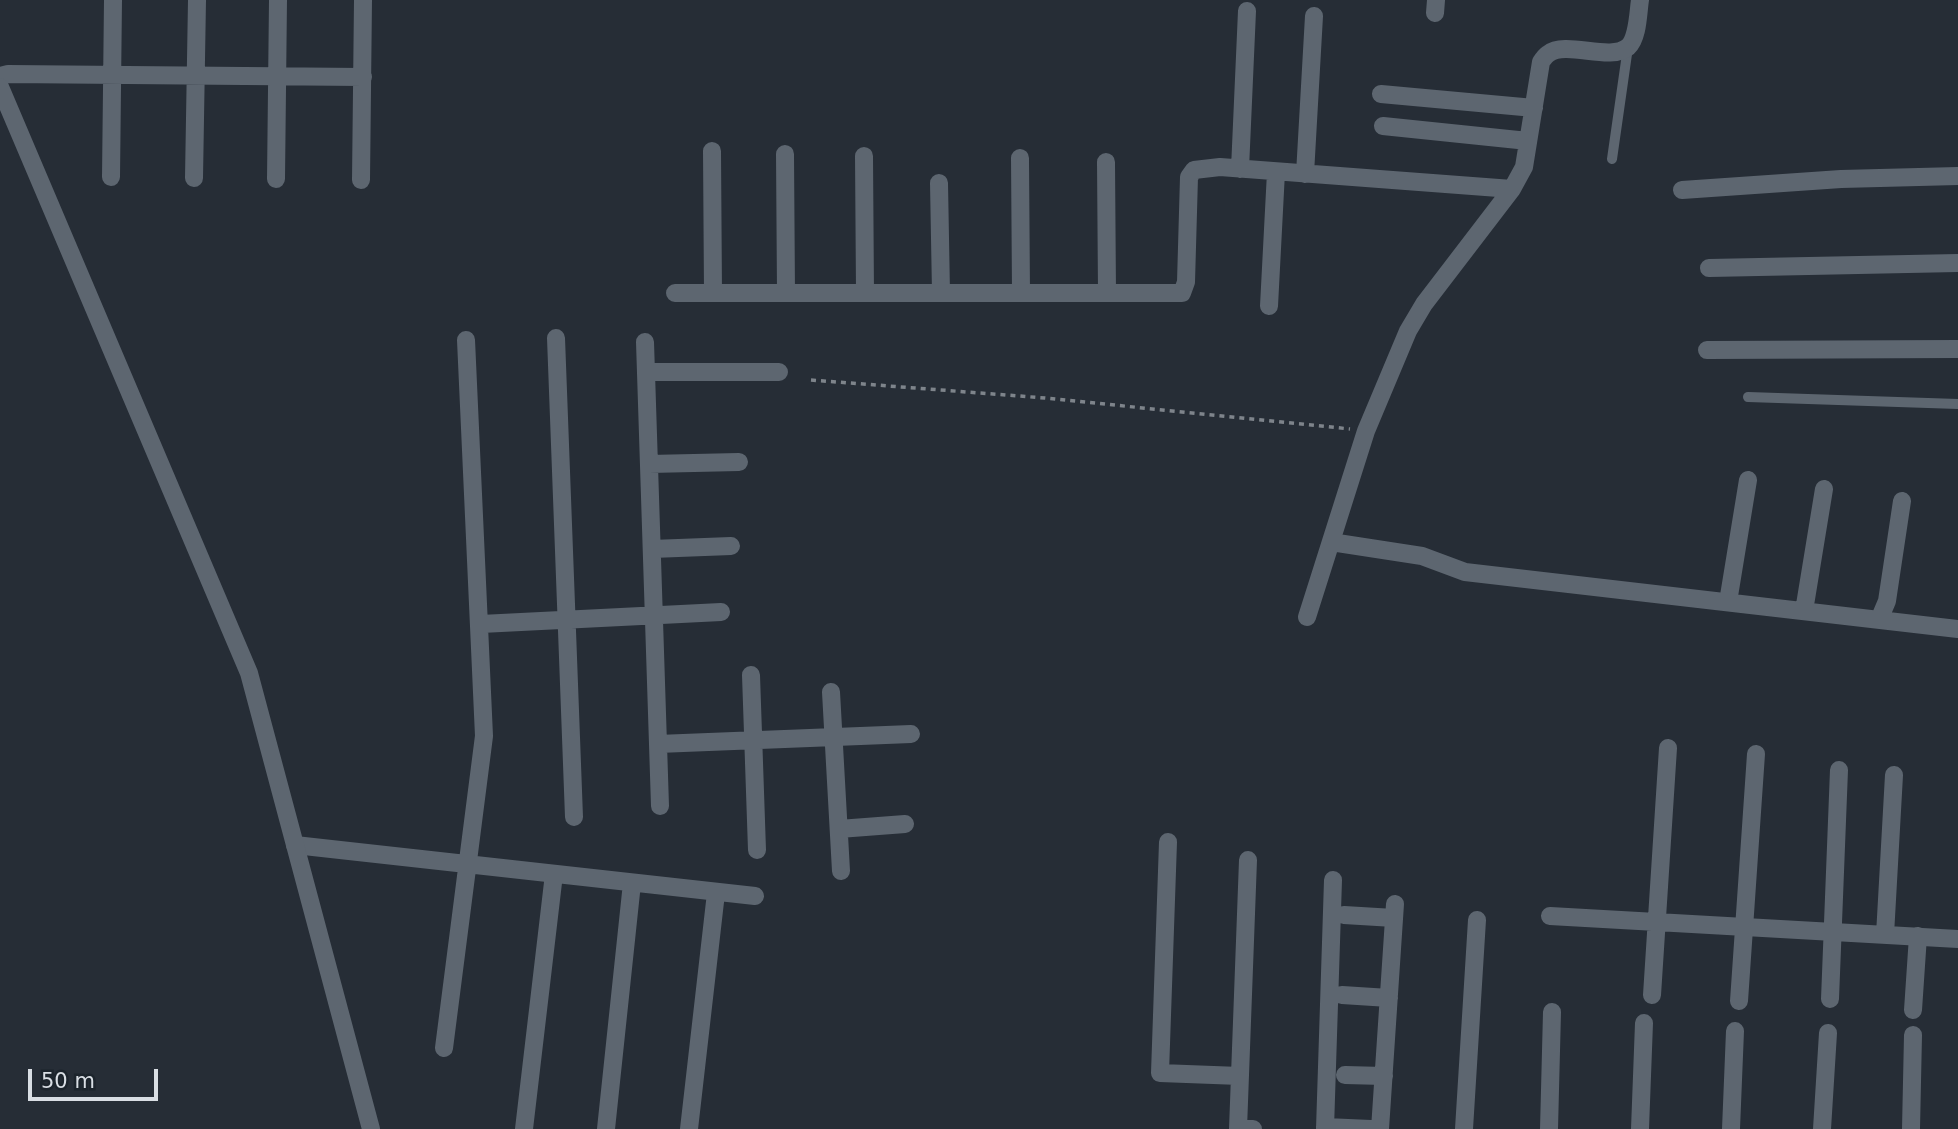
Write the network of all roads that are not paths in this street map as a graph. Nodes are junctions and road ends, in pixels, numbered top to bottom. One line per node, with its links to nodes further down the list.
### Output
1 (113, 0): 9 (street)
2 (197, 0): 10 (street)
3 (278, 0): 12 (street)
4 (363, 0): 13 (street)
5 (1640, 0): 8 (street)
6 (1247, 11): 25 (street)
7 (1314, 16): 27 (street)
8 (1628, 47): 16 (street); 23 (lane)
9 (112, 74): 10 (street); 11 (street); 29 (street)
10 (195, 75): 12 (street); 30 (street)
11 (0, 76)
12 (277, 76): 13 (street); 31 (street)
13 (363, 77): 32 (street)
14 (0, 87): 87 (street)
15 (1381, 94): 16 (street)
16 (1534, 107): 18 (street)
17 (1383, 126): 18 (street)
18 (1528, 141): 34 (street)
19 (712, 151): 39 (street)
20 (785, 154): 40 (street)
21 (863, 156): 41 (street)
22 (1020, 158): 43 (street)
23 (1612, 159)
24 (1106, 162): 44 (street)
25 (1240, 169): 26 (street); 44 (street)
26 (1276, 172): 27 (street); 45 (street)
27 (1305, 174): 34 (street)
28 (1958, 176): 35 (street)
29 (111, 177)
30 (194, 178)
31 (276, 179)
32 (361, 180)
33 (939, 183): 42 (street)
34 (1512, 189): 60 (street)
35 (1682, 190)
36 (1958, 263): 37 (street)
37 (1709, 268)
38 (675, 293): 39 (street)
39 (713, 293): 40 (street)
40 (786, 293): 41 (street)
41 (865, 293): 42 (street)
42 (942, 293): 43 (street)
43 (1021, 293): 44 (street)
44 (1107, 293)
45 (1269, 306)
46 (556, 338): 68 (street)
47 (466, 340): 70 (street)
48 (645, 342): 51 (street)
49 (1958, 349): 50 (street)
50 (1707, 350)
51 (646, 372): 52 (street); 56 (street)
52 (779, 372)
53 (1748, 397): 54 (lane)
54 (1958, 404)
55 (739, 462): 56 (street)
56 (649, 464): 62 (street)
57 (1748, 480): 63 (street)
58 (1824, 489): 64 (street)
59 (1902, 501): 69 (street)
60 (1331, 542): 63 (street); 67 (street)
61 (731, 546): 62 (street)
62 (652, 549): 66 (street)
63 (1728, 602): 64 (street)
64 (1804, 611): 69 (street)
65 (721, 612): 66 (street)
66 (654, 615): 68 (street); 77 (street)
67 (1307, 617)
68 (566, 618): 70 (street); 83 (street)
69 (1879, 620): 71 (street)
70 (481, 624): 90 (street)
71 (1958, 629)
72 (751, 675): 76 (street)
73 (831, 692): 75 (street)
74 (911, 734): 75 (street)
75 (834, 737): 76 (street); 85 (street)
76 (754, 740): 77 (street); 88 (street)
77 (658, 744): 82 (street)
78 (1668, 748): 100 (street)
79 (1756, 754): 101 (street)
80 (1839, 770): 102 (street)
81 (1894, 775): 103 (street)
82 (660, 806)
83 (574, 817)
84 (905, 824): 85 (street)
85 (839, 829): 91 (street)
86 (1168, 842): 119 (street)
87 (295, 845): 90 (street); 122 (street)
88 (757, 850)
89 (1248, 860): 119 (street)
90 (469, 864): 92 (street); 117 (street)
91 (841, 871)
92 (554, 874): 94 (street); 123 (street)
93 (1333, 880): 121 (street)
94 (632, 883): 95 (street); 124 (street)
95 (716, 893): 96 (street); 125 (street)
96 (755, 896)
97 (1344, 915): 108 (street)
98 (1550, 916): 100 (street)
99 (1477, 920): 129 (street)
100 (1658, 922): 101 (street); 107 (street)
101 (1744, 926): 102 (street); 110 (street)
102 (1831, 932): 103 (street); 109 (street)
103 (1885, 934): 104 (street)
104 (1917, 936): 105 (street); 111 (street)
105 (1958, 939)
106 (1342, 995): 108 (street)
107 (1652, 995)
108 (1389, 998): 120 (street)
109 (1830, 999)
110 (1739, 1001)
111 (1913, 1010)
112 (1552, 1012): 130 (street)
113 (1644, 1023): 131 (street)
114 (1735, 1031): 132 (street)
115 (1828, 1033): 133 (street)
116 (1913, 1035): 134 (street)
117 (444, 1048)
118 (1345, 1075): 120 (street)
119 (1240, 1076): 126 (street)
120 (1384, 1076): 128 (street)
121 (1325, 1128): 127 (street)
122 (371, 1129)
123 (524, 1129)
124 (606, 1129)
125 (689, 1129)
126 (1253, 1129)
127 (1371, 1129)
128 (1380, 1129)
129 (1464, 1129)
130 (1549, 1129)
131 (1640, 1129)
132 (1731, 1129)
133 (1822, 1129)
134 (1911, 1129)

